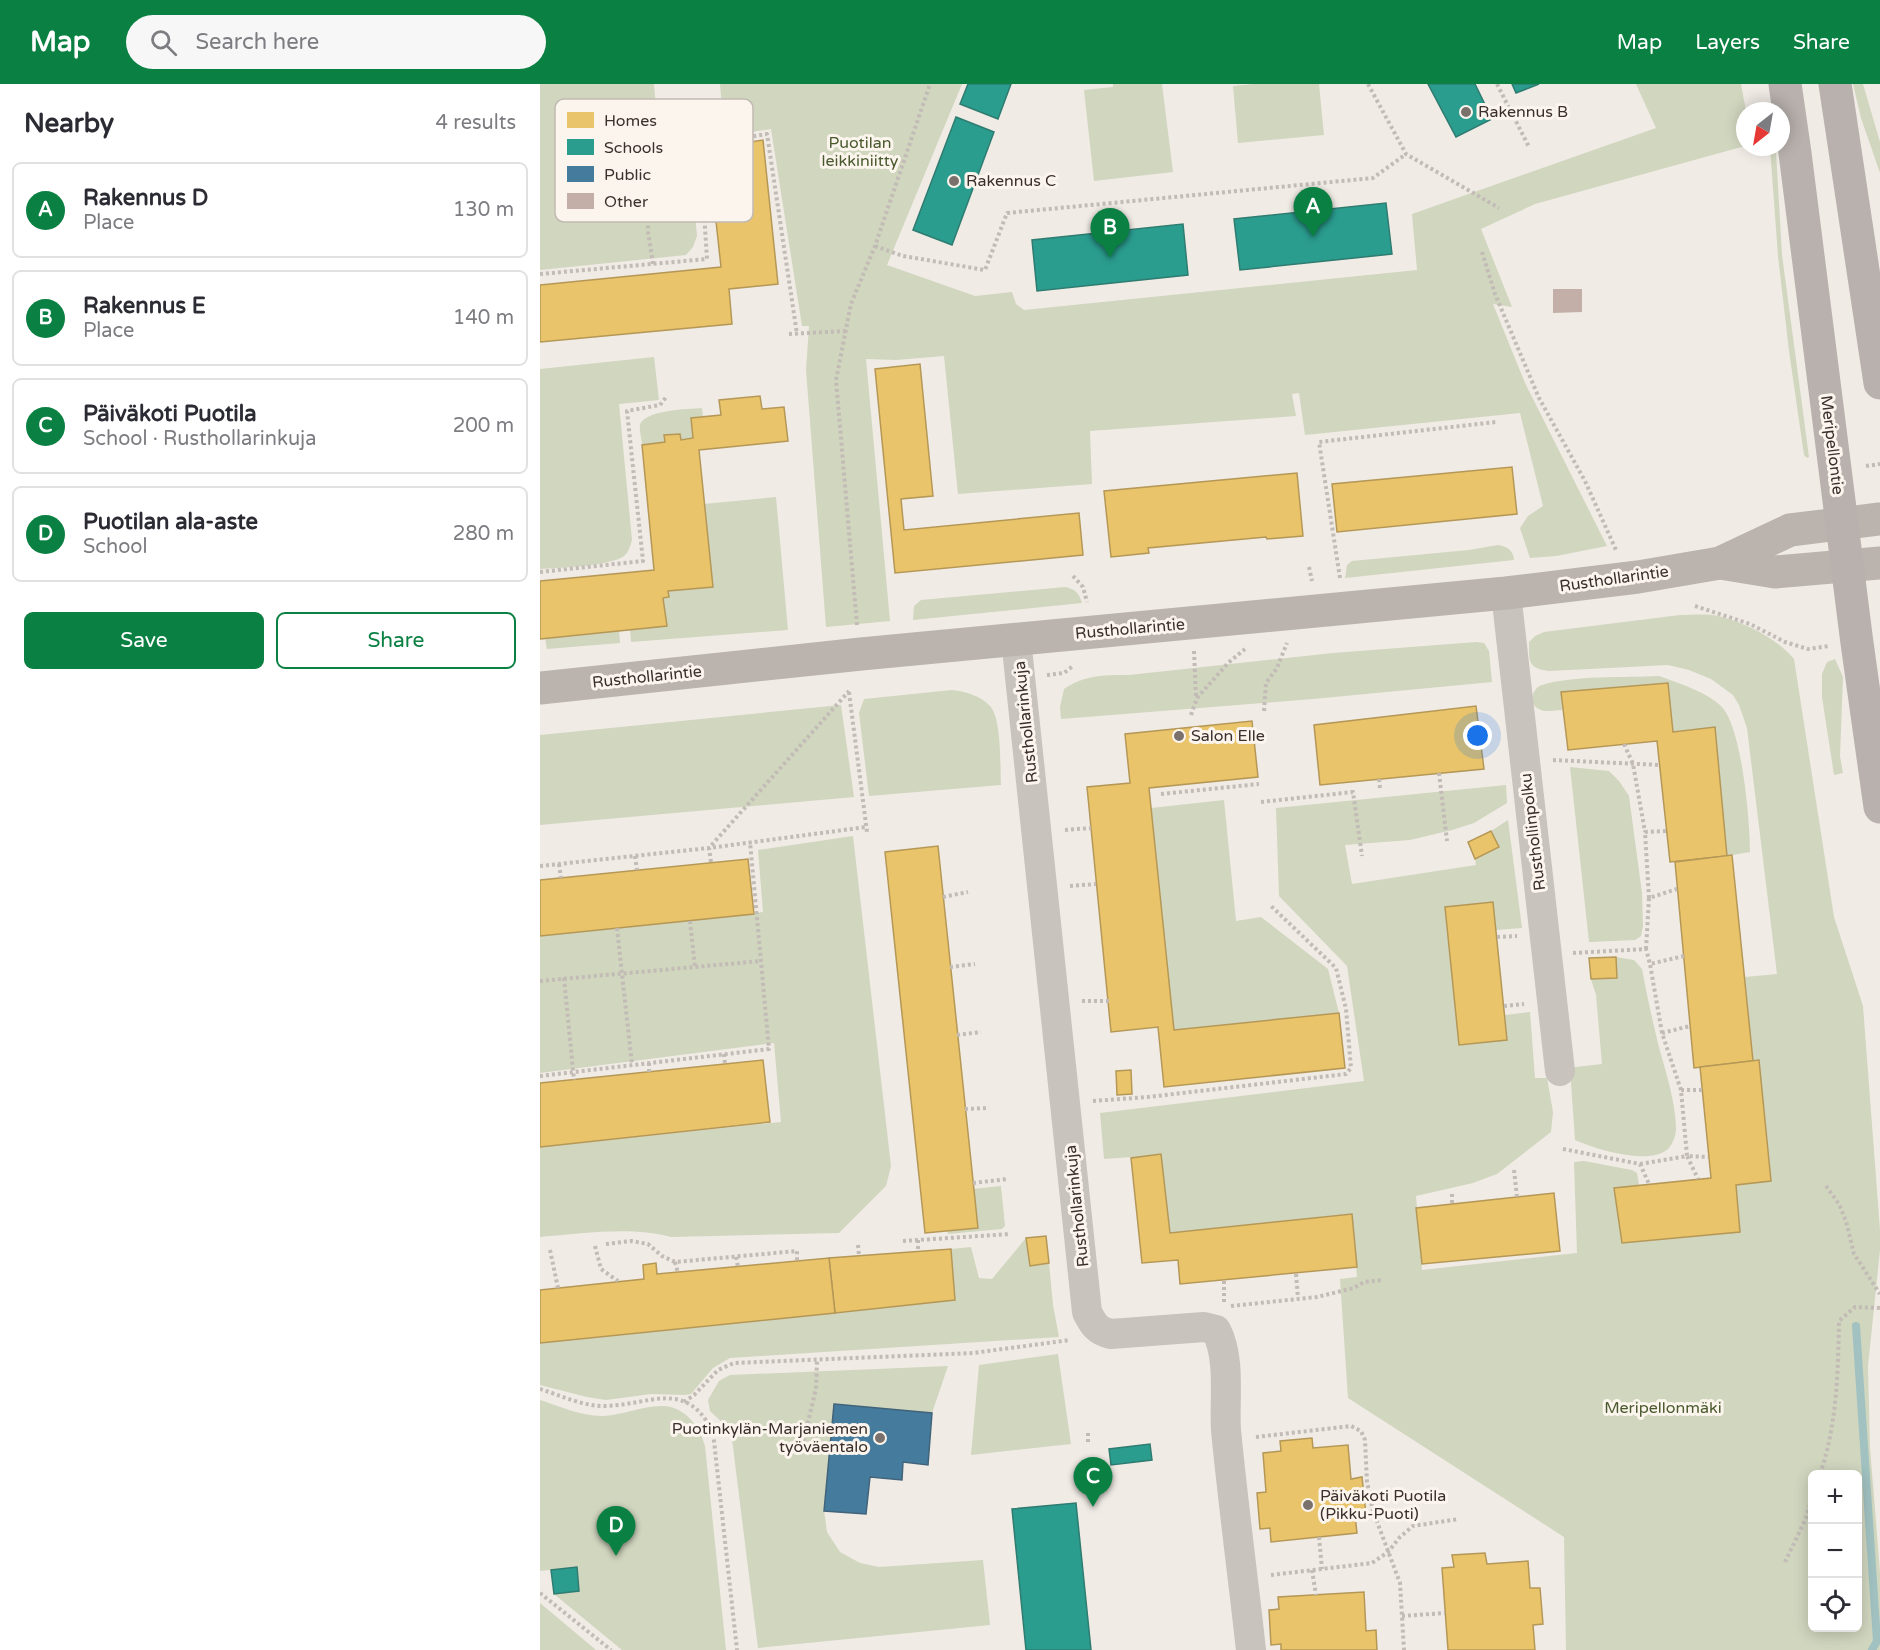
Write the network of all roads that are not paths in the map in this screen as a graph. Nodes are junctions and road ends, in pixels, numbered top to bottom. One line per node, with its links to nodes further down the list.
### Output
1 (1785, 84): 5 (main road, Meripellontie)
2 (1835, 84): 3 (main road)
3 (1880, 383)
4 (1880, 519): 5 (main road, Rusthollarintie)
5 (1842, 524): 6 (main road, Rusthollarintie); 8 (main road, Meripellontie)
6 (1720, 563): 8 (main road, Rusthollarintie); 9 (main road, Rusthollarintie)
7 (1880, 563): 8 (main road, Rusthollarintie)
8 (1847, 565): 12 (main road, Meripellontie)
9 (1506, 593): 10 (main road, Rusthollarintie); 13 (street, Rusthollinpolku)
10 (1016, 639): 11 (main road, Rusthollarintie); 14 (street, Rusthollarinkuja)
11 (540, 688)
12 (1880, 807)
13 (1560, 1071)
14 (1251, 1650)

